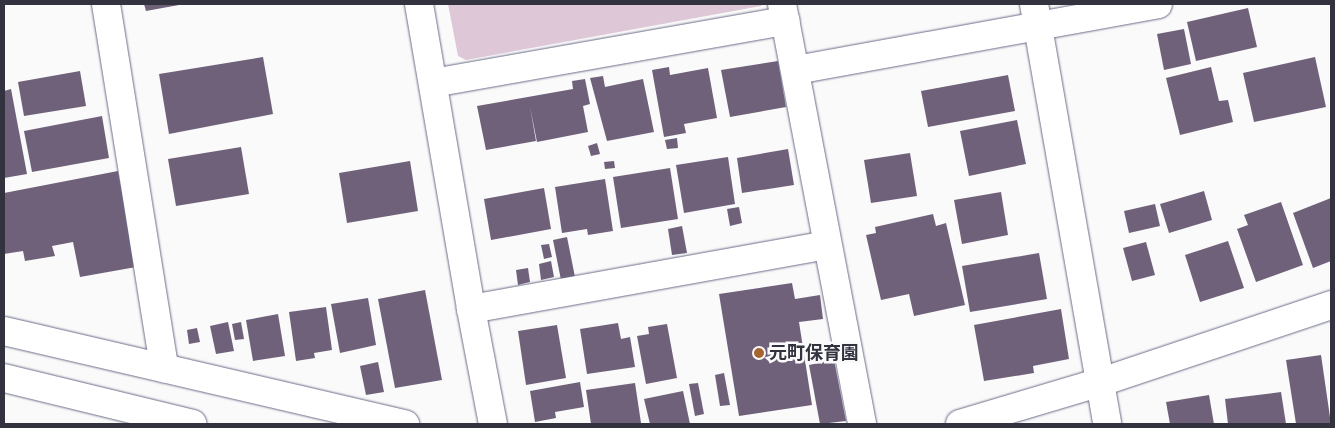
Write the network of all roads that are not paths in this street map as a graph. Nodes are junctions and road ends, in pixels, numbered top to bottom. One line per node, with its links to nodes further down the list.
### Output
1 (106, 4): 12 (street)
2 (419, 4): 7 (street)
3 (1158, 4): 5 (street)
4 (784, 12): 6 (street); 7 (street)
5 (1036, 15): 6 (street); 14 (street)
6 (796, 70): 8 (street)
7 (433, 83): 10 (street)
8 (827, 245): 10 (street); 18 (street)
9 (1331, 305): 14 (street)
10 (471, 309): 17 (street)
11 (4, 331): 12 (street)
12 (164, 368): 16 (street)
13 (4, 378): 15 (street)
14 (1101, 382): 19 (street); 20 (street)
15 (192, 424)
16 (405, 424)
17 (493, 424)
18 (862, 424)
19 (960, 424)
20 (1107, 424)

